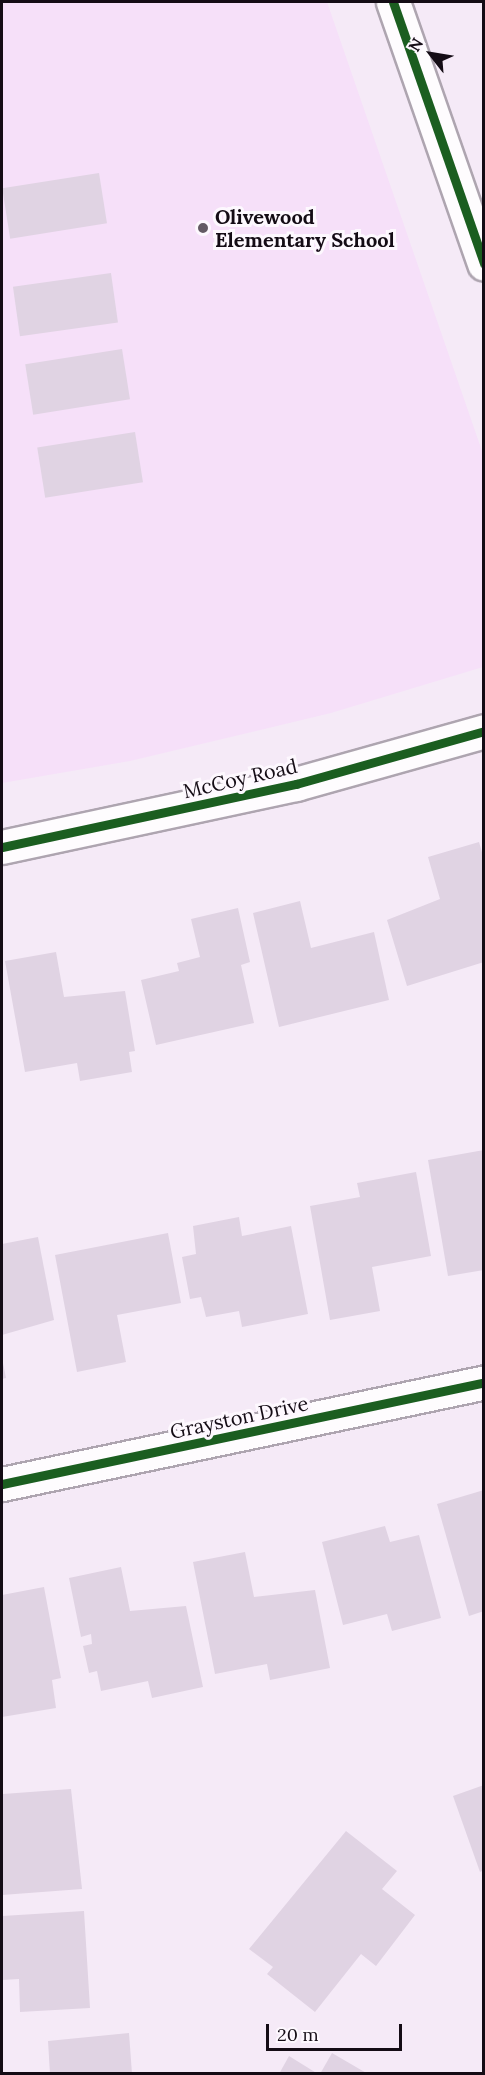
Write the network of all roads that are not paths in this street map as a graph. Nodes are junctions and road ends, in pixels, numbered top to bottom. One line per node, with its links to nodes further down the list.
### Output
1 (393, 2): 2 (street)
2 (483, 264)
3 (483, 731): 4 (street, McCoy Road)
4 (2, 847)
5 (483, 1382): 6 (street, Grayston Drive)
6 (2, 1484)

